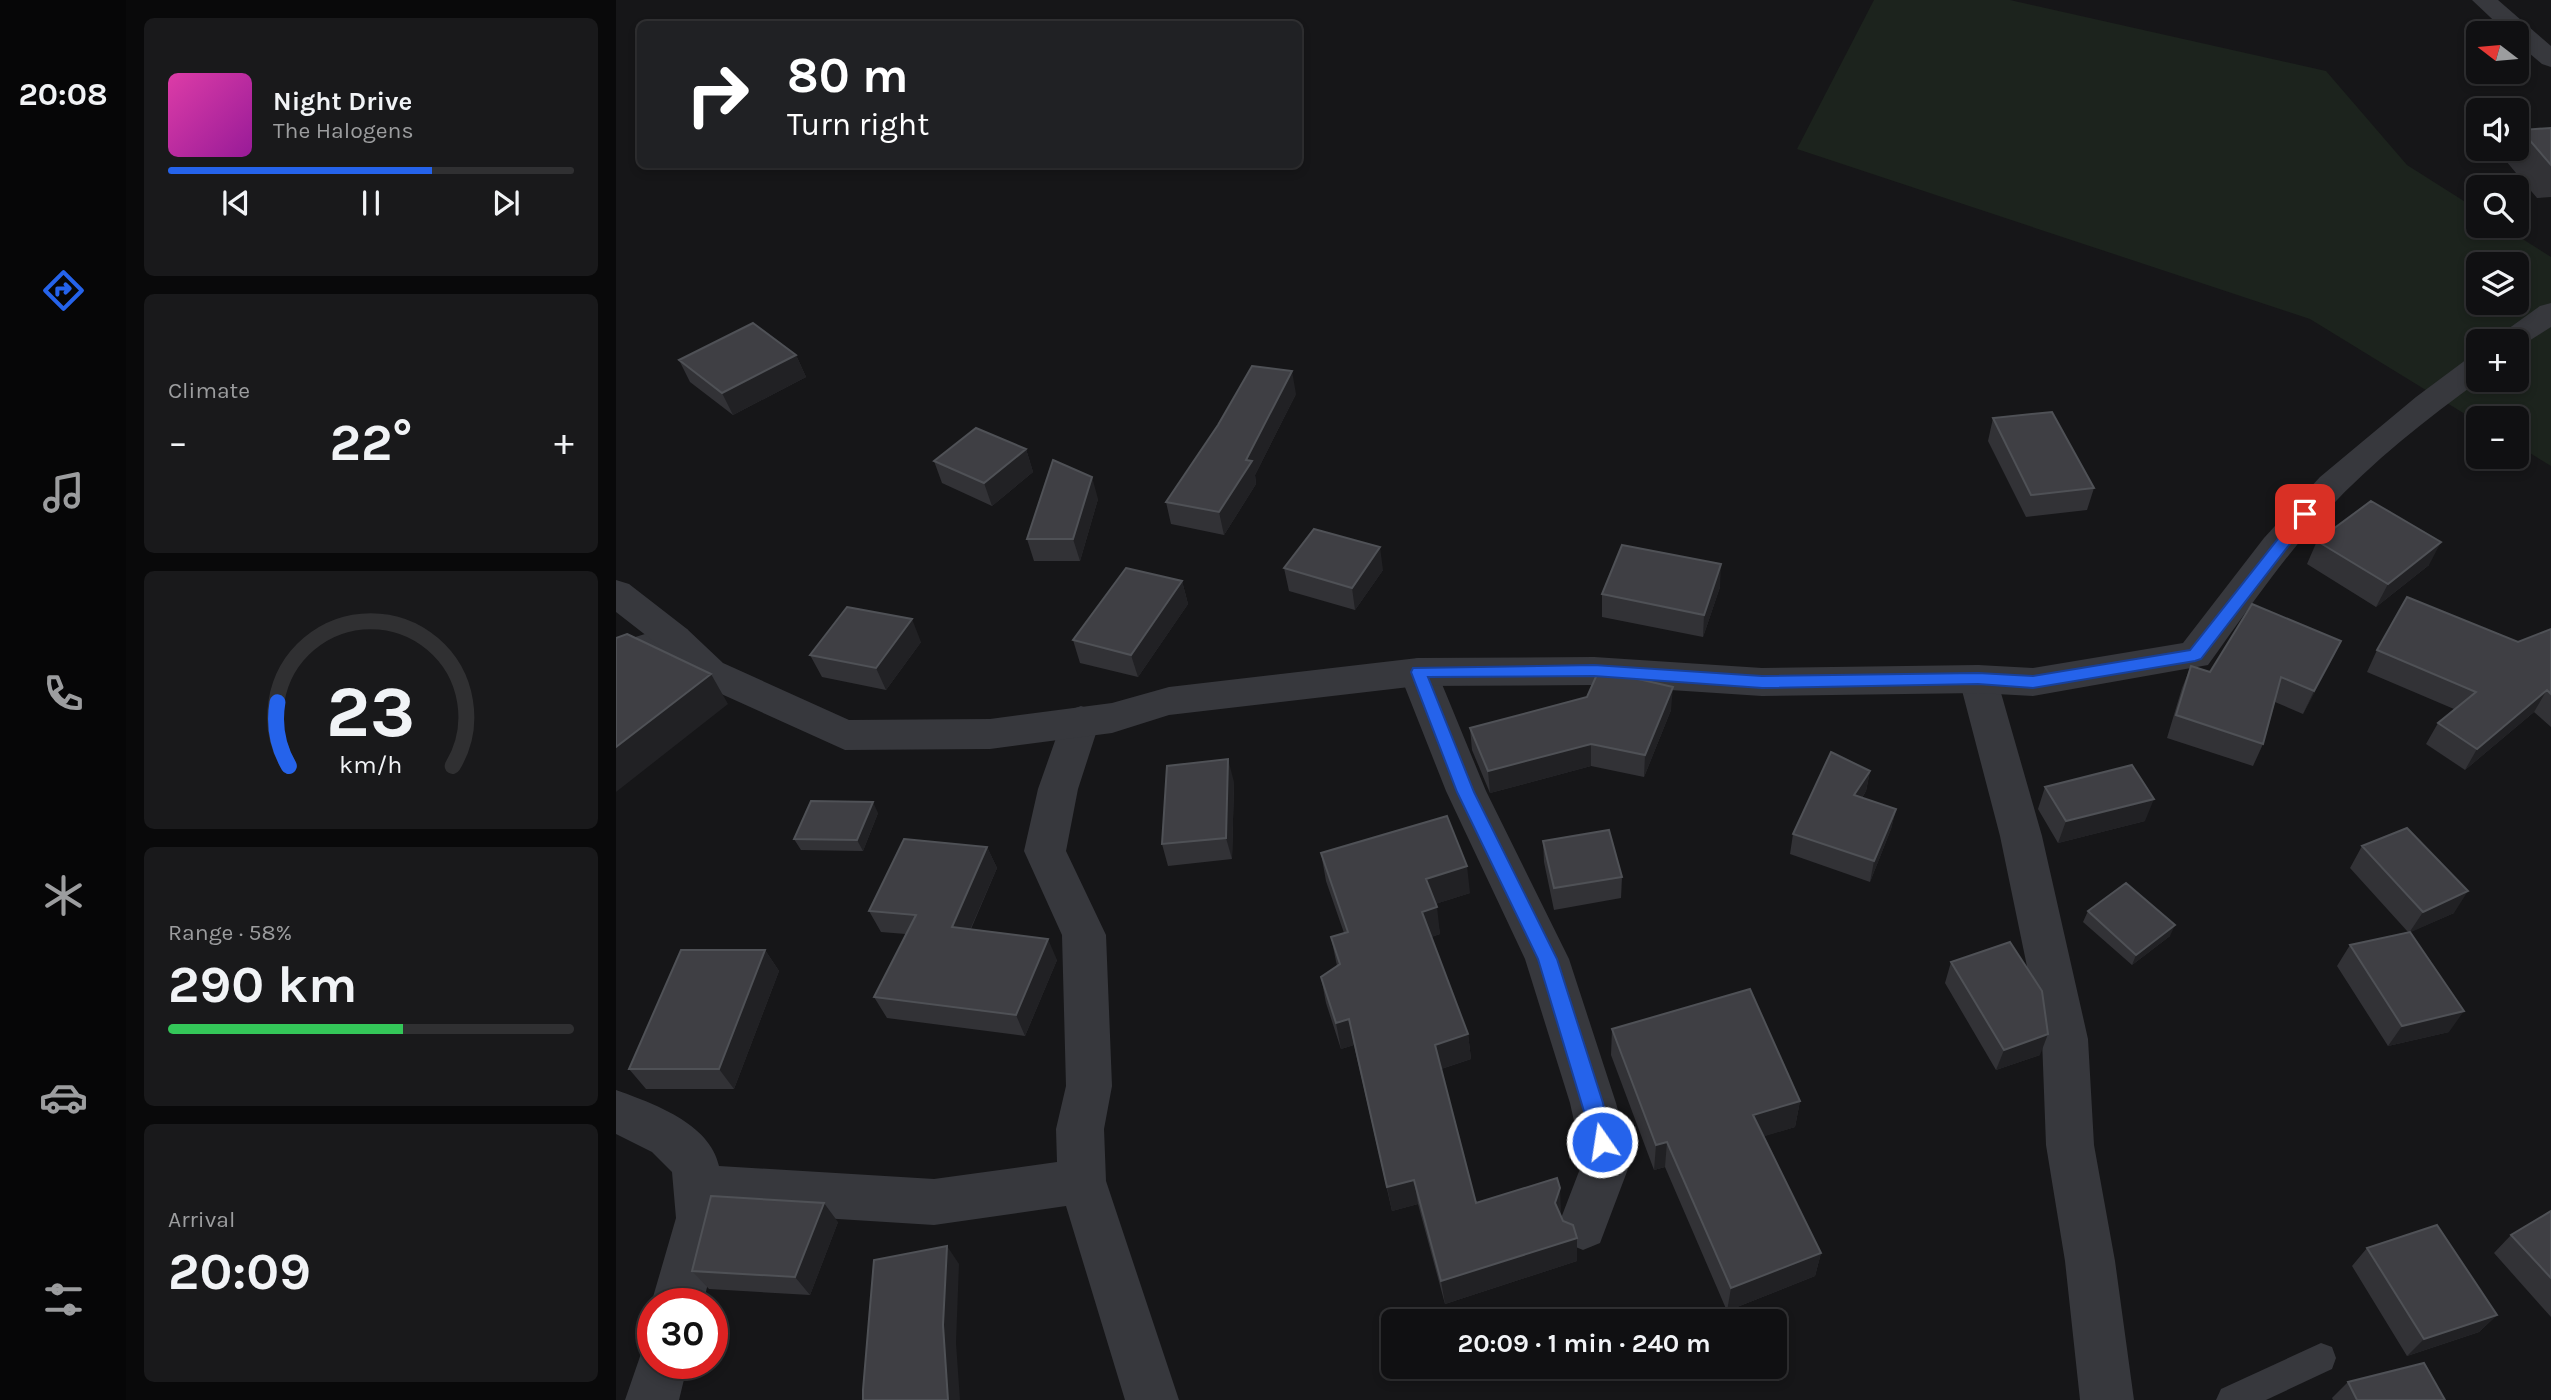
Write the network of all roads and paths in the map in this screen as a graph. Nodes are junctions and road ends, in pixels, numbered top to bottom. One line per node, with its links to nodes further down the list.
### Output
1 (2484, 0): 2 (street)
2 (2551, 59)
3 (2551, 312): 4 (street)
4 (2528, 329)
5 (2466, 375): 10 (street)
6 (616, 593): 7 (street)
7 (674, 638): 8 (street); 11 (street)
8 (616, 657)
9 (1418, 672): 10 (street); 11 (street); 15 (street)
10 (1978, 679): 21 (street)
11 (1081, 721): 13 (street)
12 (616, 1111): 14 (street)
13 (1083, 1181): 14 (street); 20 (street)
14 (698, 1187): 16 (street)
15 (1583, 1226)
16 (681, 1288)
17 (2321, 1358): 22 (lane)
18 (658, 1379): 19 (street)
19 (652, 1400)
20 (1152, 1400)
21 (2107, 1400)
22 (2232, 1400)

